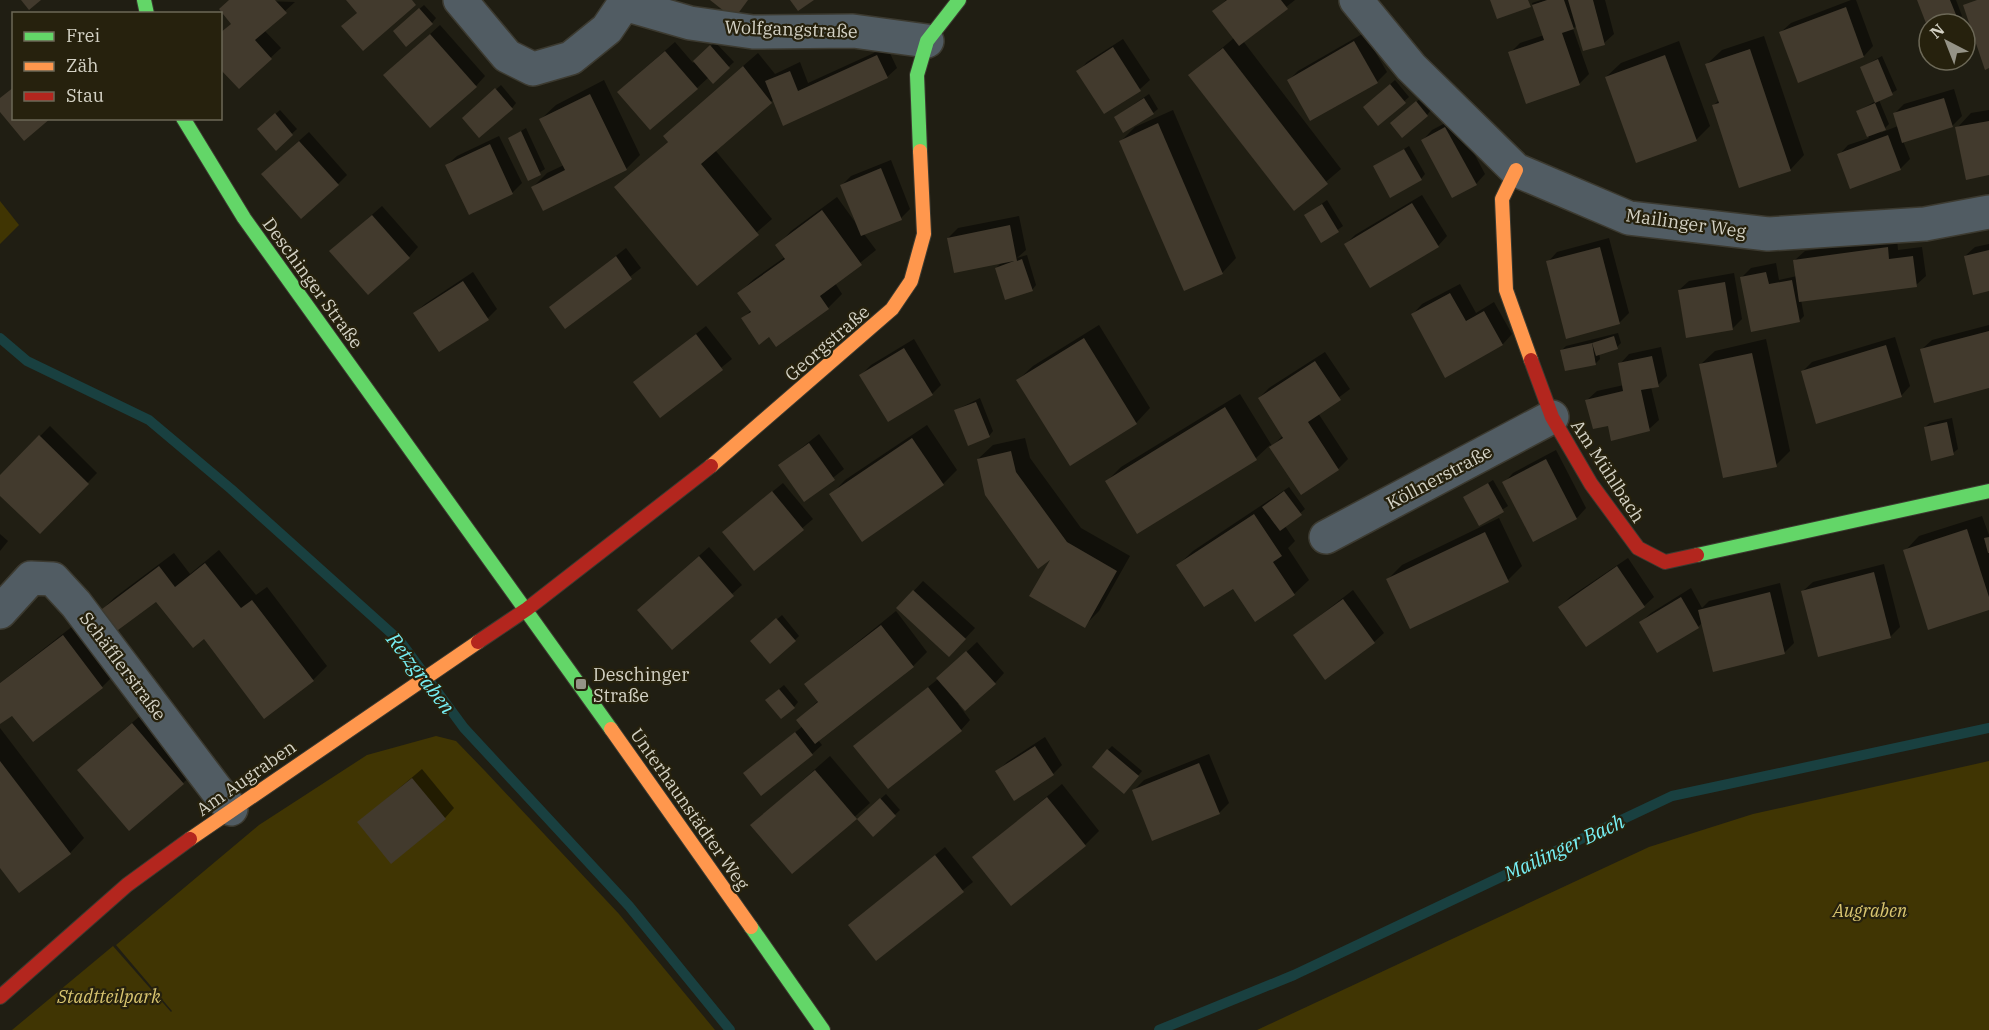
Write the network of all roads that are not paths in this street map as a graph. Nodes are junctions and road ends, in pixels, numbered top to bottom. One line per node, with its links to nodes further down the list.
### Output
1 (460, 0): 4 (street, Wolfgangstraße)
2 (959, 0): 5 (street, Georgstraße)
3 (1356, 0): 7 (street, Mailinger Weg)
4 (624, 2): 5 (street, Wolfgangstraße)
5 (927, 40): 12 (street, Georgstraße)
6 (184, 120): 12 (street, Deschinger Straße)
7 (1516, 170): 8 (street, Mailinger Weg); 9 (street, Am Mühlbach)
8 (1989, 212)
9 (1552, 417): 10 (street, Am Mühlbach); 11 (street, Köllnerstraße)
10 (1989, 492)
11 (1326, 537)
12 (528, 609): 14 (street, Am Augraben); 16 (street, Unterhaunstädter Weg)
13 (0, 612): 14 (street, Schäfflerstraße)
14 (231, 809): 15 (street, Am Augraben)
15 (0, 997)
16 (823, 1030)

